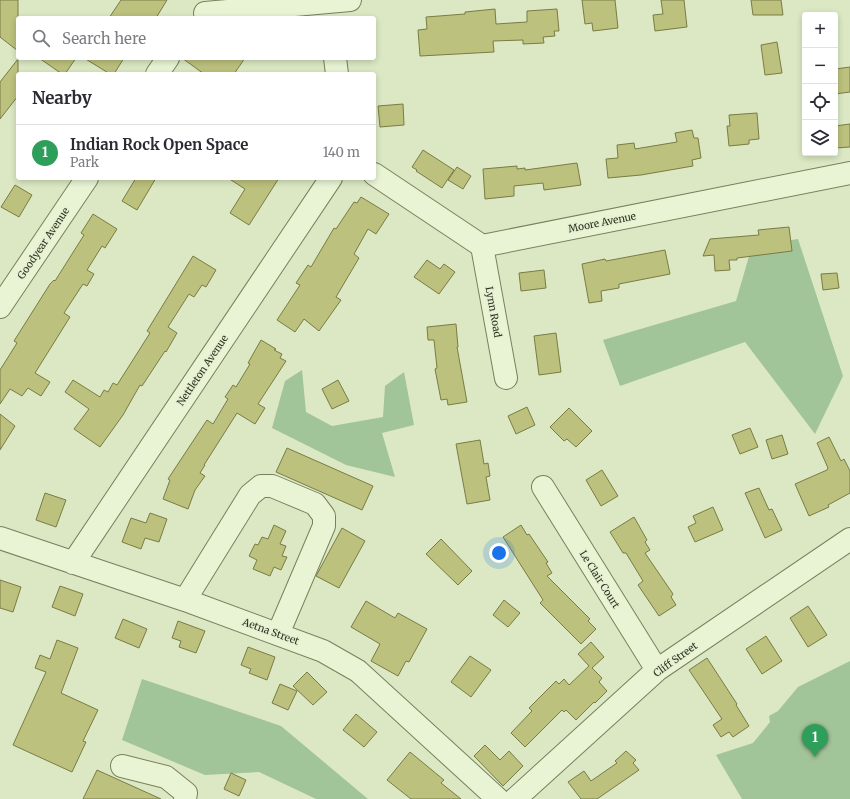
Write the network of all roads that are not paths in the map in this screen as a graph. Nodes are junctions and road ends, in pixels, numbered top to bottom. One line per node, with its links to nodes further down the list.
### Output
1 (350, 0): 3 (street)
2 (208, 10): 3 (street)
3 (329, 10)
4 (167, 60): 6 (street)
5 (335, 60): 7 (street)
6 (158, 72)
7 (337, 72)
8 (850, 174): 12 (street, Moore Avenue)
9 (376, 175): 12 (street)
10 (86, 180): 13 (street, Goodyear Avenue)
11 (330, 180): 18 (street, Nettleton Avenue)
12 (482, 246): 14 (street, Lynn Road)
13 (0, 307)
14 (506, 378)
15 (543, 487): 21 (street, Le Clair Court)
16 (0, 538): 18 (street, Aetna Street)
17 (850, 539): 21 (street, Cliff Street)
18 (72, 563): 19 (street, Aetna Street)
19 (185, 600): 20 (street, Aetna Street); 20 (street)
20 (278, 634): 24 (street, Aetna Street)
21 (657, 670): 25 (street, Cliff Street)
22 (122, 766): 23 (street)
23 (185, 799)
24 (498, 799)
25 (515, 799)

